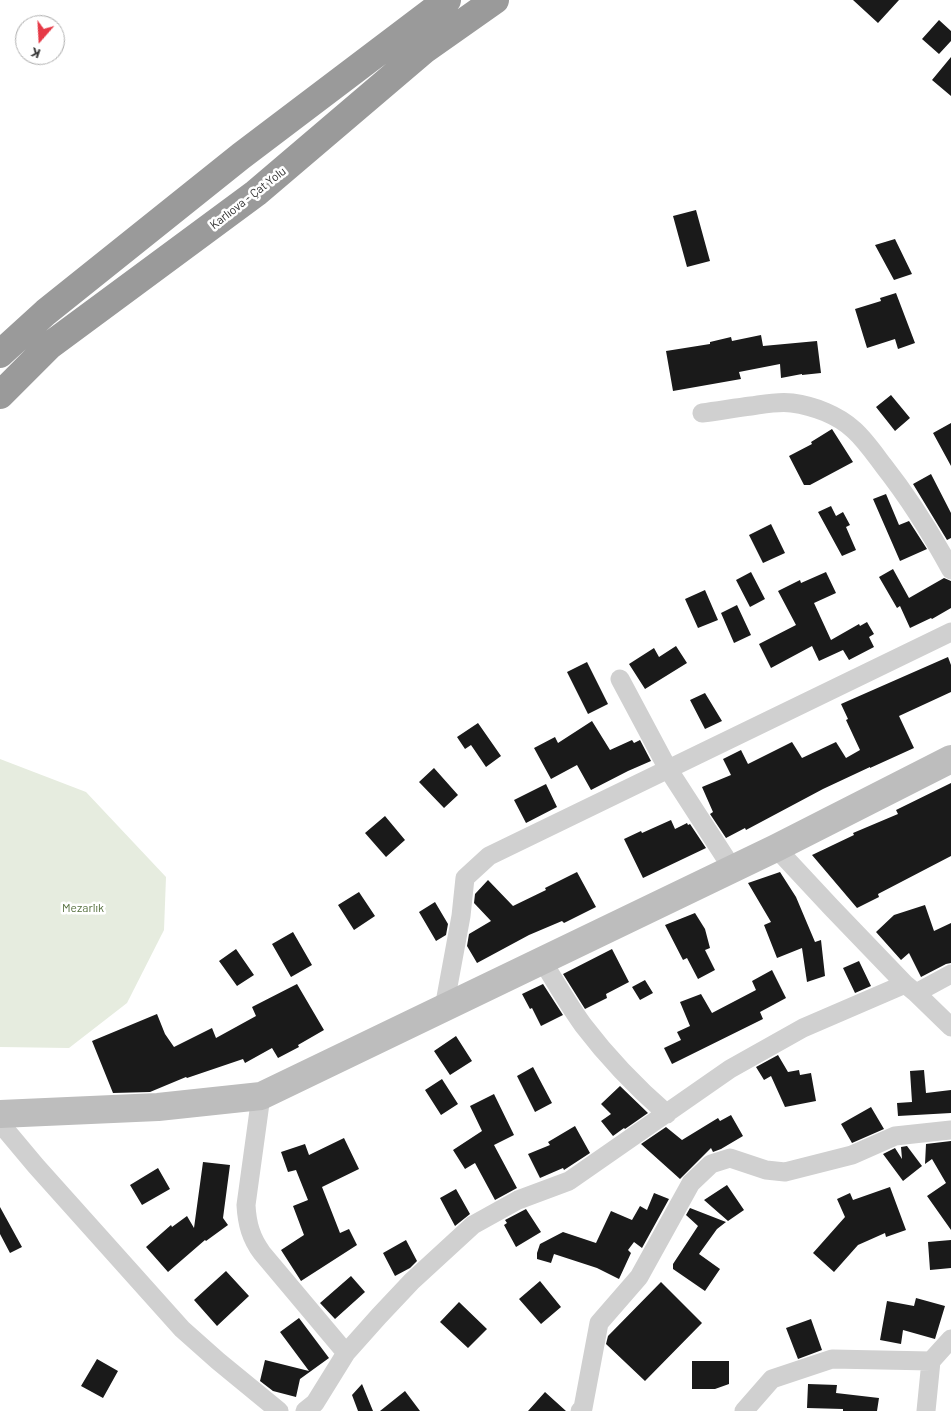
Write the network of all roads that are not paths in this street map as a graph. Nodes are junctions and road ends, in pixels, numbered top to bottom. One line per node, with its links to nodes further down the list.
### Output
1 (447, 0): 3 (highway)
2 (495, 0): 4 (highway, Karlıova - Çat Yolu)
3 (0, 354)
4 (0, 395)
5 (702, 413): 6 (street)
6 (951, 570)
7 (951, 632): 10 (street)
8 (620, 679): 10 (street)
9 (951, 759): 11 (street)
10 (668, 769): 12 (street); 16 (street)
11 (776, 848): 12 (street); 15 (street)
12 (732, 868): 13 (street)
13 (542, 960): 16 (street); 20 (street)
14 (951, 974): 15 (street)
15 (911, 989): 17 (street); 20 (street)
16 (444, 1008): 18 (street)
17 (951, 1027)
18 (261, 1096): 19 (street); 24 (street)
19 (0, 1114)
20 (667, 1114): 24 (street)
21 (0, 1123): 26 (street)
22 (951, 1130): 28 (street)
23 (951, 1339): 25 (street)
24 (346, 1353): 27 (street)
25 (931, 1361): 29 (street); 30 (street)
26 (279, 1411)
27 (305, 1411)
28 (580, 1411)
29 (744, 1411)
30 (926, 1411)

